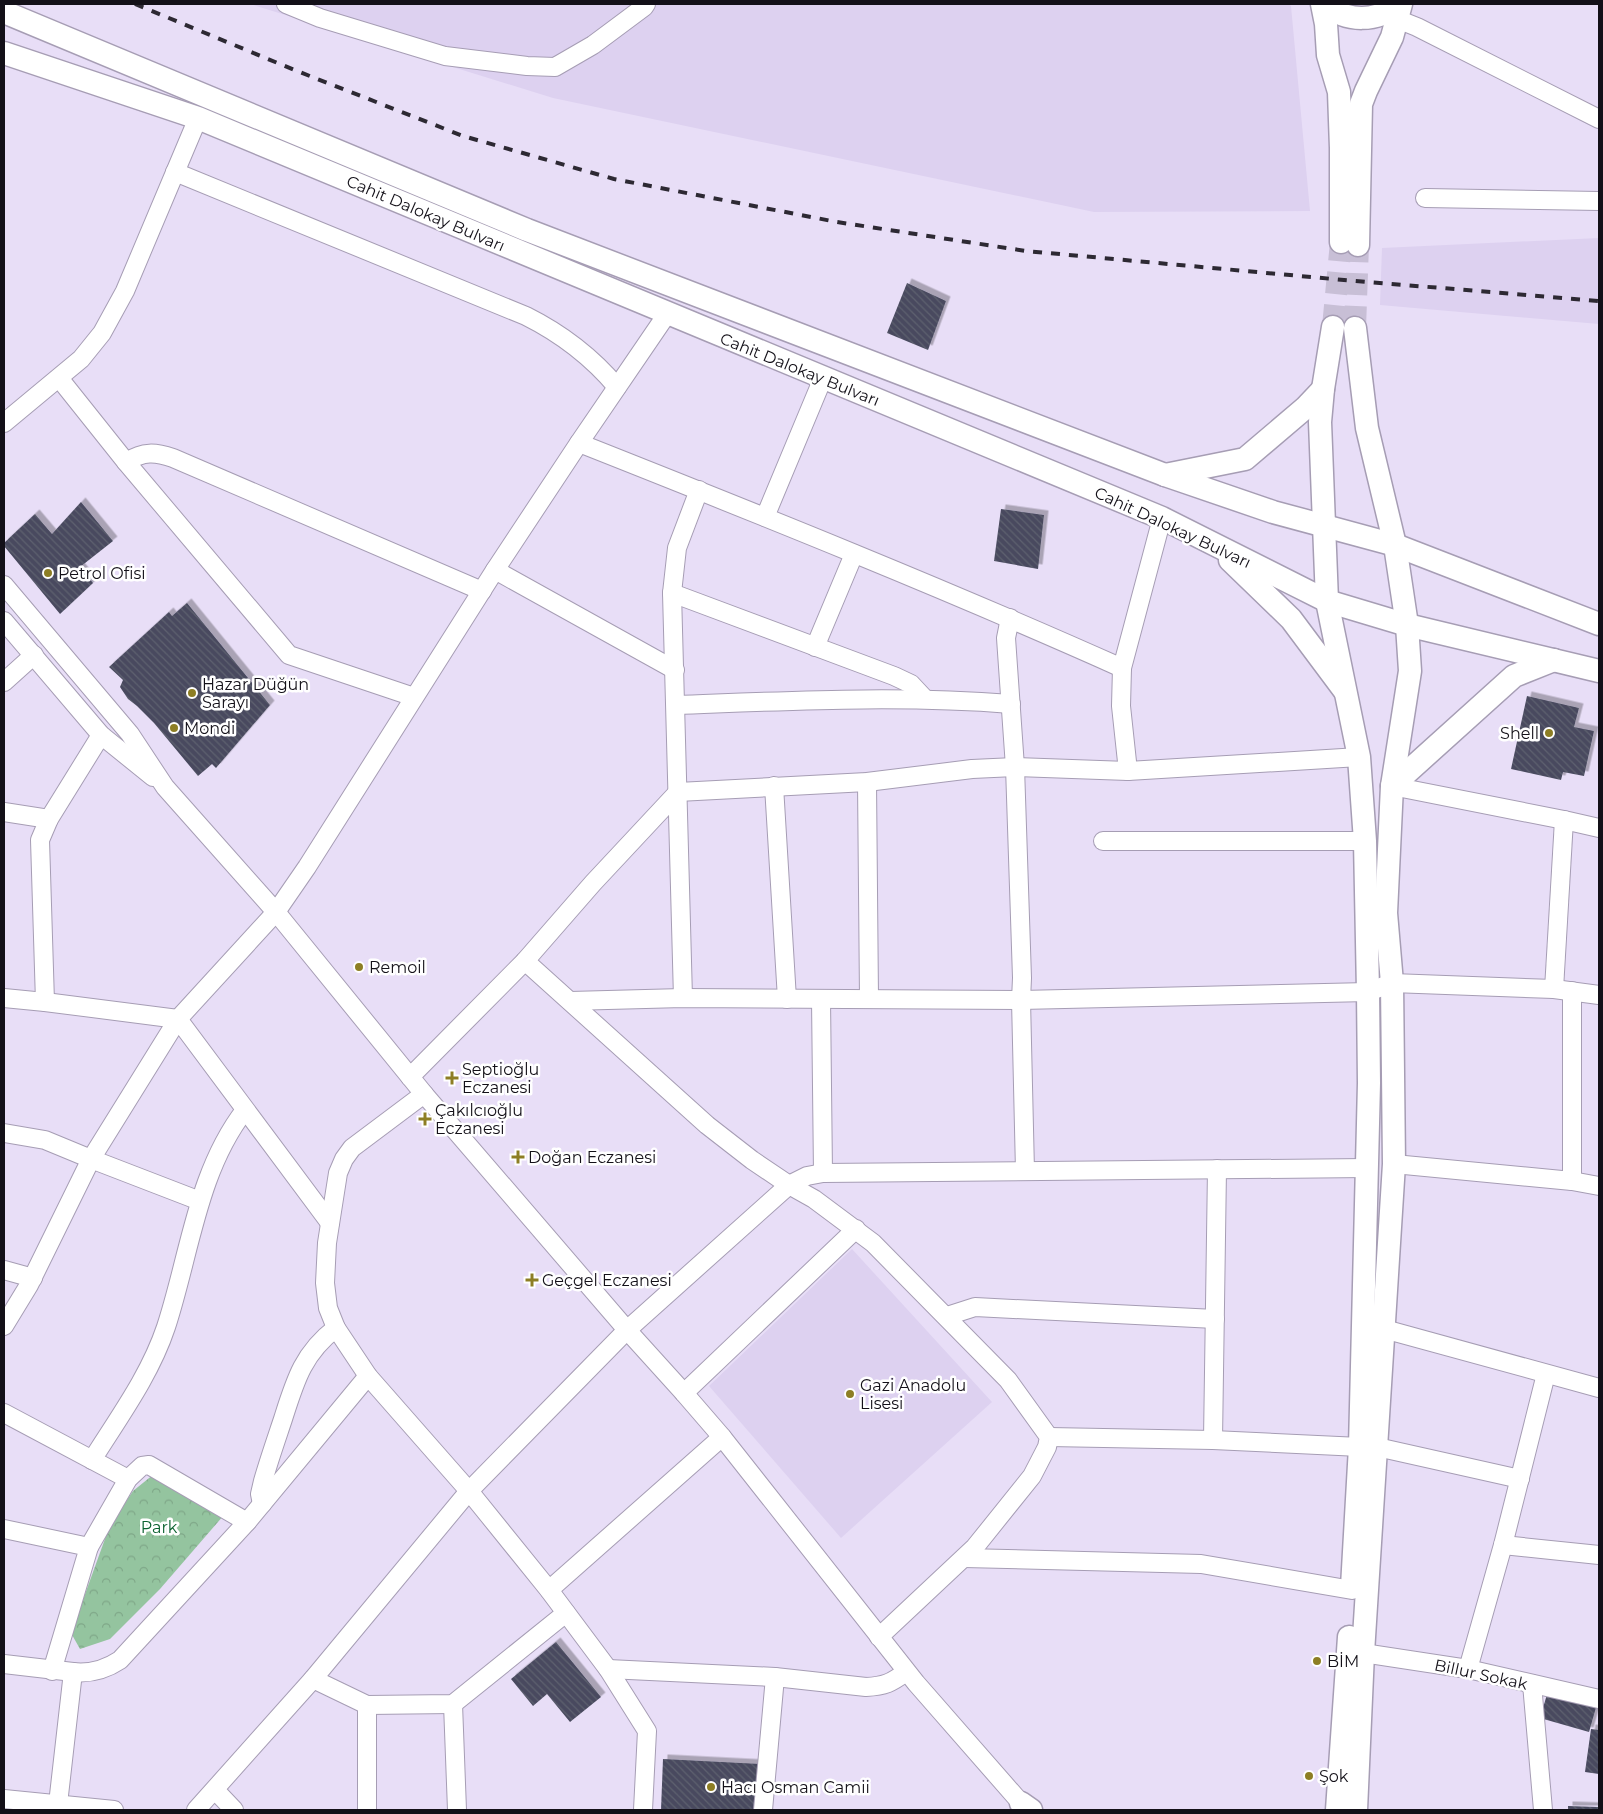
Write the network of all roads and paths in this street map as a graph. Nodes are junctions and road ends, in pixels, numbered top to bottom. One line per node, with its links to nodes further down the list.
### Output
1 (286, 4): 2 (street)
2 (646, 4)
3 (1322, 4): 5 (main road)
4 (1326, 4): 5 (main road)
5 (1398, 9): 9 (street)
6 (4, 12): 21 (main road, Cahit Dalokay Bulvarı)
7 (4, 53): 8 (main road, Cahit Dalokay Bulvarı)
8 (198, 118): 10 (street); 13 (main road, Cahit Dalokay Bulvarı)
9 (1599, 119)
10 (176, 172): 14 (street); 16 (street)
11 (1424, 198): 12 (street)
12 (1599, 201)
13 (667, 314): 15 (main road, Cahit Dalokay Bulvarı); 16 (street)
14 (59, 378): 18 (street); 20 (street)
15 (823, 378): 23 (street); 24 (main road, Cahit Dalokay Bulvarı)
16 (617, 387): 19 (street)
17 (1323, 389): 21 (main road); 25 (main road); 26 (main road)
18 (4, 423)
19 (579, 443): 22 (street); 29 (street)
20 (126, 462): 31 (street); 46 (street)
21 (1165, 475): 25 (main road, Cahit Dalokay Bulvarı)
22 (699, 490): 23 (street); 32 (street)
23 (765, 517): 28 (street)
24 (1162, 518): 27 (main road, Cahit Dalokay Bulvarı); 41 (street)
25 (1325, 525): 26 (main road, Cahit Dalokay Bulvarı); 33 (main road)
26 (1395, 545): 36 (main road, Cahit Dalokay Bulvarı); 37 (main road)
27 (1215, 546): 33 (main road, Cahit Dalokay Bulvarı); 45 (main road)
28 (854, 554): 34 (street); 38 (street)
29 (495, 570): 31 (street); 42 (street)
30 (4, 585): 57 (street)
31 (482, 591): 46 (street)
32 (672, 593): 38 (street); 42 (street)
33 (1328, 601): 37 (main road, Cahit Dalokay Bulvarı); 45 (main road)
34 (1010, 618): 41 (street); 48 (street)
35 (4, 621): 39 (street)
36 (1599, 624)
37 (1408, 625): 40 (main road, Cahit Dalokay Bulvarı); 56 (main road)
38 (815, 647): 47 (street)
39 (34, 655): 44 (street); 50 (street)
40 (1554, 660): 43 (main road, Cahit Dalokay Bulvarı); 56 (main road)
41 (1122, 668): 53 (street)
42 (675, 670): 49 (street)
43 (1599, 671)
44 (4, 682)
45 (1348, 696): 51 (main road)
46 (414, 698): 65 (street)
47 (925, 699): 48 (street); 49 (street)
48 (1011, 704): 52 (street)
49 (676, 705): 58 (street)
50 (101, 735): 57 (street); 60 (street)
51 (1359, 757): 53 (street); 64 (main road)
52 (1015, 767): 53 (street); 54 (street); 76 (street)
53 (1128, 771)
54 (867, 782): 55 (street); 75 (street)
55 (774, 786): 58 (street); 73 (street)
56 (1392, 786): 61 (street); 67 (main road)
57 (164, 787): 65 (street)
58 (678, 792): 66 (street); 72 (street)
59 (4, 812): 60 (street)
60 (49, 819): 78 (street)
61 (1564, 820): 62 (street); 68 (street)
62 (1599, 828)
63 (1103, 840): 64 (street)
64 (1366, 841): 69 (main road)
65 (276, 912): 79 (street); 80 (street)
66 (525, 961): 77 (street); 80 (street)
67 (1392, 983): 68 (street); 69 (street); 85 (main road)
68 (1563, 990): 70 (street); 90 (street)
69 (1368, 992): 76 (street); 86 (main road)
70 (1599, 995)
71 (4, 998): 78 (street)
72 (683, 998): 73 (street); 77 (street)
73 (787, 999): 74 (street)
74 (821, 999): 75 (street); 89 (street)
75 (869, 999): 76 (street)
76 (1021, 1000): 88 (street)
77 (570, 1001): 91 (street)
78 (45, 1002): 79 (street)
79 (178, 1019): 82 (street); 84 (street)
80 (410, 1077): 81 (street)
81 (424, 1094): 94 (street); 103 (street)
82 (246, 1110): 93 (street); 94 (street)
83 (4, 1133): 84 (street)
84 (90, 1159): 93 (street); 97 (street)
85 (1394, 1164): 90 (street); 102 (main road)
86 (1367, 1168): 87 (street); 112 (main road)
87 (1216, 1169): 88 (street); 99 (street)
88 (1025, 1171): 89 (street)
89 (823, 1173): 91 (street)
90 (1572, 1181): 92 (street)
91 (789, 1185): 95 (street); 103 (street)
92 (1599, 1186)
93 (200, 1201): 113 (street)
94 (330, 1223): 101 (street)
95 (856, 1229): 98 (street); 107 (street)
96 (4, 1270): 97 (street)
97 (33, 1278): 100 (street)
98 (947, 1316): 99 (street); 109 (street)
99 (1215, 1319): 111 (street)
100 (4, 1326)
101 (336, 1328): 105 (street); 117 (street)
102 (1384, 1329): 104 (street); 112 (main road)
103 (628, 1330): 107 (street); 116 (street)
104 (1546, 1374): 106 (street); 115 (street)
105 (368, 1376): 116 (street); 117 (street)
106 (1599, 1388)
107 (684, 1393): 110 (street)
108 (4, 1413): 113 (street)
109 (1049, 1437): 111 (street); 123 (street)
110 (722, 1438): 124 (street); 127 (street)
111 (1213, 1440): 112 (street)
112 (1368, 1447): 115 (street); 125 (main road); 128 (main road)
113 (92, 1460): 114 (street)
114 (128, 1479): 118 (street); 121 (street)
115 (1520, 1479): 120 (street)
116 (469, 1491): 124 (street); 136 (street)
117 (262, 1504): 118 (street)
118 (247, 1522): 133 (street)
119 (4, 1529): 121 (street)
120 (1503, 1545): 122 (street); 131 (street)
121 (89, 1547): 132 (street)
122 (1599, 1555)
123 (964, 1558): 125 (street); 127 (street)
124 (549, 1590): 126 (street)
125 (1352, 1590): 152 (main road)
126 (566, 1613): 130 (street); 139 (street)
127 (879, 1637): 134 (street)
128 (1363, 1653): 131 (street, Billur Sokak); 153 (main road); 154 (main road)
129 (4, 1664): 132 (street)
130 (608, 1668): 135 (street); 150 (street)
131 (1468, 1669): 137 (street, Billur Sokak)
132 (52, 1671): 133 (street)
133 (73, 1672): 143 (street)
134 (906, 1672): 135 (street); 144 (street)
135 (774, 1678): 151 (street)
136 (313, 1679): 140 (street); 141 (street)
137 (1532, 1684): 138 (street, Billur Sokak); 155 (street)
138 (1599, 1699)
139 (453, 1704): 140 (street); 149 (street)
140 (367, 1705): 148 (street)
141 (215, 1790): 146 (street); 147 (street)
142 (4, 1799): 143 (street)
143 (58, 1804): 145 (street)
144 (1025, 1808)
145 (114, 1810)
146 (196, 1810)
147 (234, 1810)
148 (367, 1810)
149 (457, 1810)
150 (642, 1810)
151 (763, 1810)
152 (1337, 1810)
153 (1356, 1810)
154 (1371, 1810)
155 (1543, 1810)

